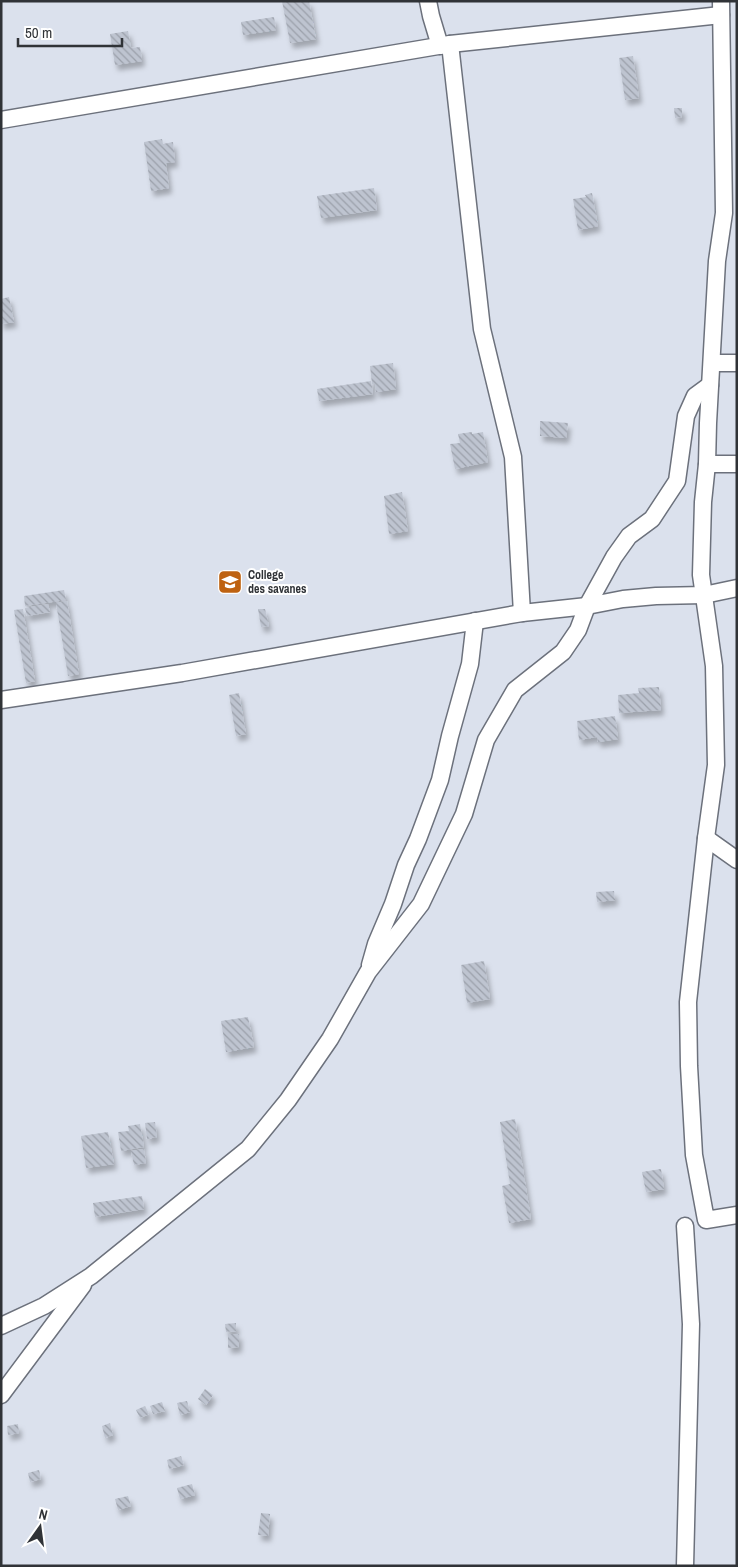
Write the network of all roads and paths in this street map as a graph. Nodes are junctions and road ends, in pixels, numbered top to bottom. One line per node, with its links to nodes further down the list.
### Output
1 (428, 1): 3 (street)
2 (721, 8): 3 (street); 5 (street)
3 (445, 45): 4 (street); 14 (street)
4 (1, 120)
5 (730, 211): 6 (street)
6 (712, 363): 7 (street); 8 (street)
7 (737, 363)
8 (710, 385): 9 (street); 13 (street)
9 (707, 464): 10 (street); 12 (street)
10 (737, 464)
11 (737, 588): 12 (street)
12 (704, 594): 13 (street); 17 (street)
13 (588, 606): 14 (street); 19 (street)
14 (522, 613): 15 (street)
15 (475, 621): 16 (street); 19 (street)
16 (1, 700)
17 (706, 838): 18 (street); 20 (street)
18 (737, 860)
19 (368, 972): 22 (street)
20 (737, 1214)
21 (685, 1226): 25 (street)
22 (91, 1276): 23 (street); 24 (street)
23 (1, 1326)
24 (1, 1395)
25 (685, 1566)

